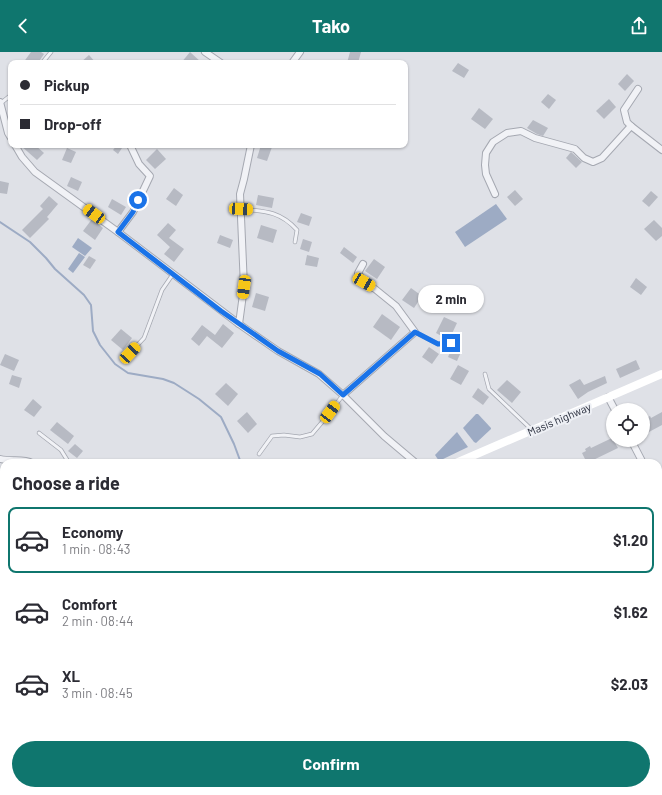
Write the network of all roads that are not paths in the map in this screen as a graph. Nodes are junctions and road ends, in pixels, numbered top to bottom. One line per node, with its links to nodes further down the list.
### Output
1 (51, 52): 3 (lane)
2 (205, 52): 4 (street)
3 (44, 60)
4 (217, 60)
5 (638, 89): 7 (street)
6 (1, 103): 8 (street)
7 (631, 126): 12 (street); 13 (street)
8 (8, 133)
9 (17, 148): 15 (street)
10 (131, 148): 15 (street)
11 (250, 148): 14 (street)
12 (662, 150)
13 (494, 194)
14 (241, 209): 16 (lane); 19 (street)
15 (118, 232): 18 (street)
16 (295, 242)
17 (363, 264): 20 (street)
18 (173, 274): 19 (street); 22 (lane)
19 (239, 324): 25 (street)
20 (415, 332): 21 (lane); 25 (street)
21 (451, 343)
22 (130, 353)
23 (485, 374): 28 (lane)
24 (662, 374): 26 (main road, Masis highway)
25 (343, 395): 31 (lane); 33 (street)
26 (608, 397): 27 (street); 28 (main road, Masis highway)
27 (611, 403)
28 (532, 430): 34 (main road, Masis highway)
29 (39, 433): 32 (lane)
30 (635, 447): 35 (street)
31 (259, 454)
32 (67, 459)
33 (411, 459)
34 (465, 459)
35 (641, 459)

